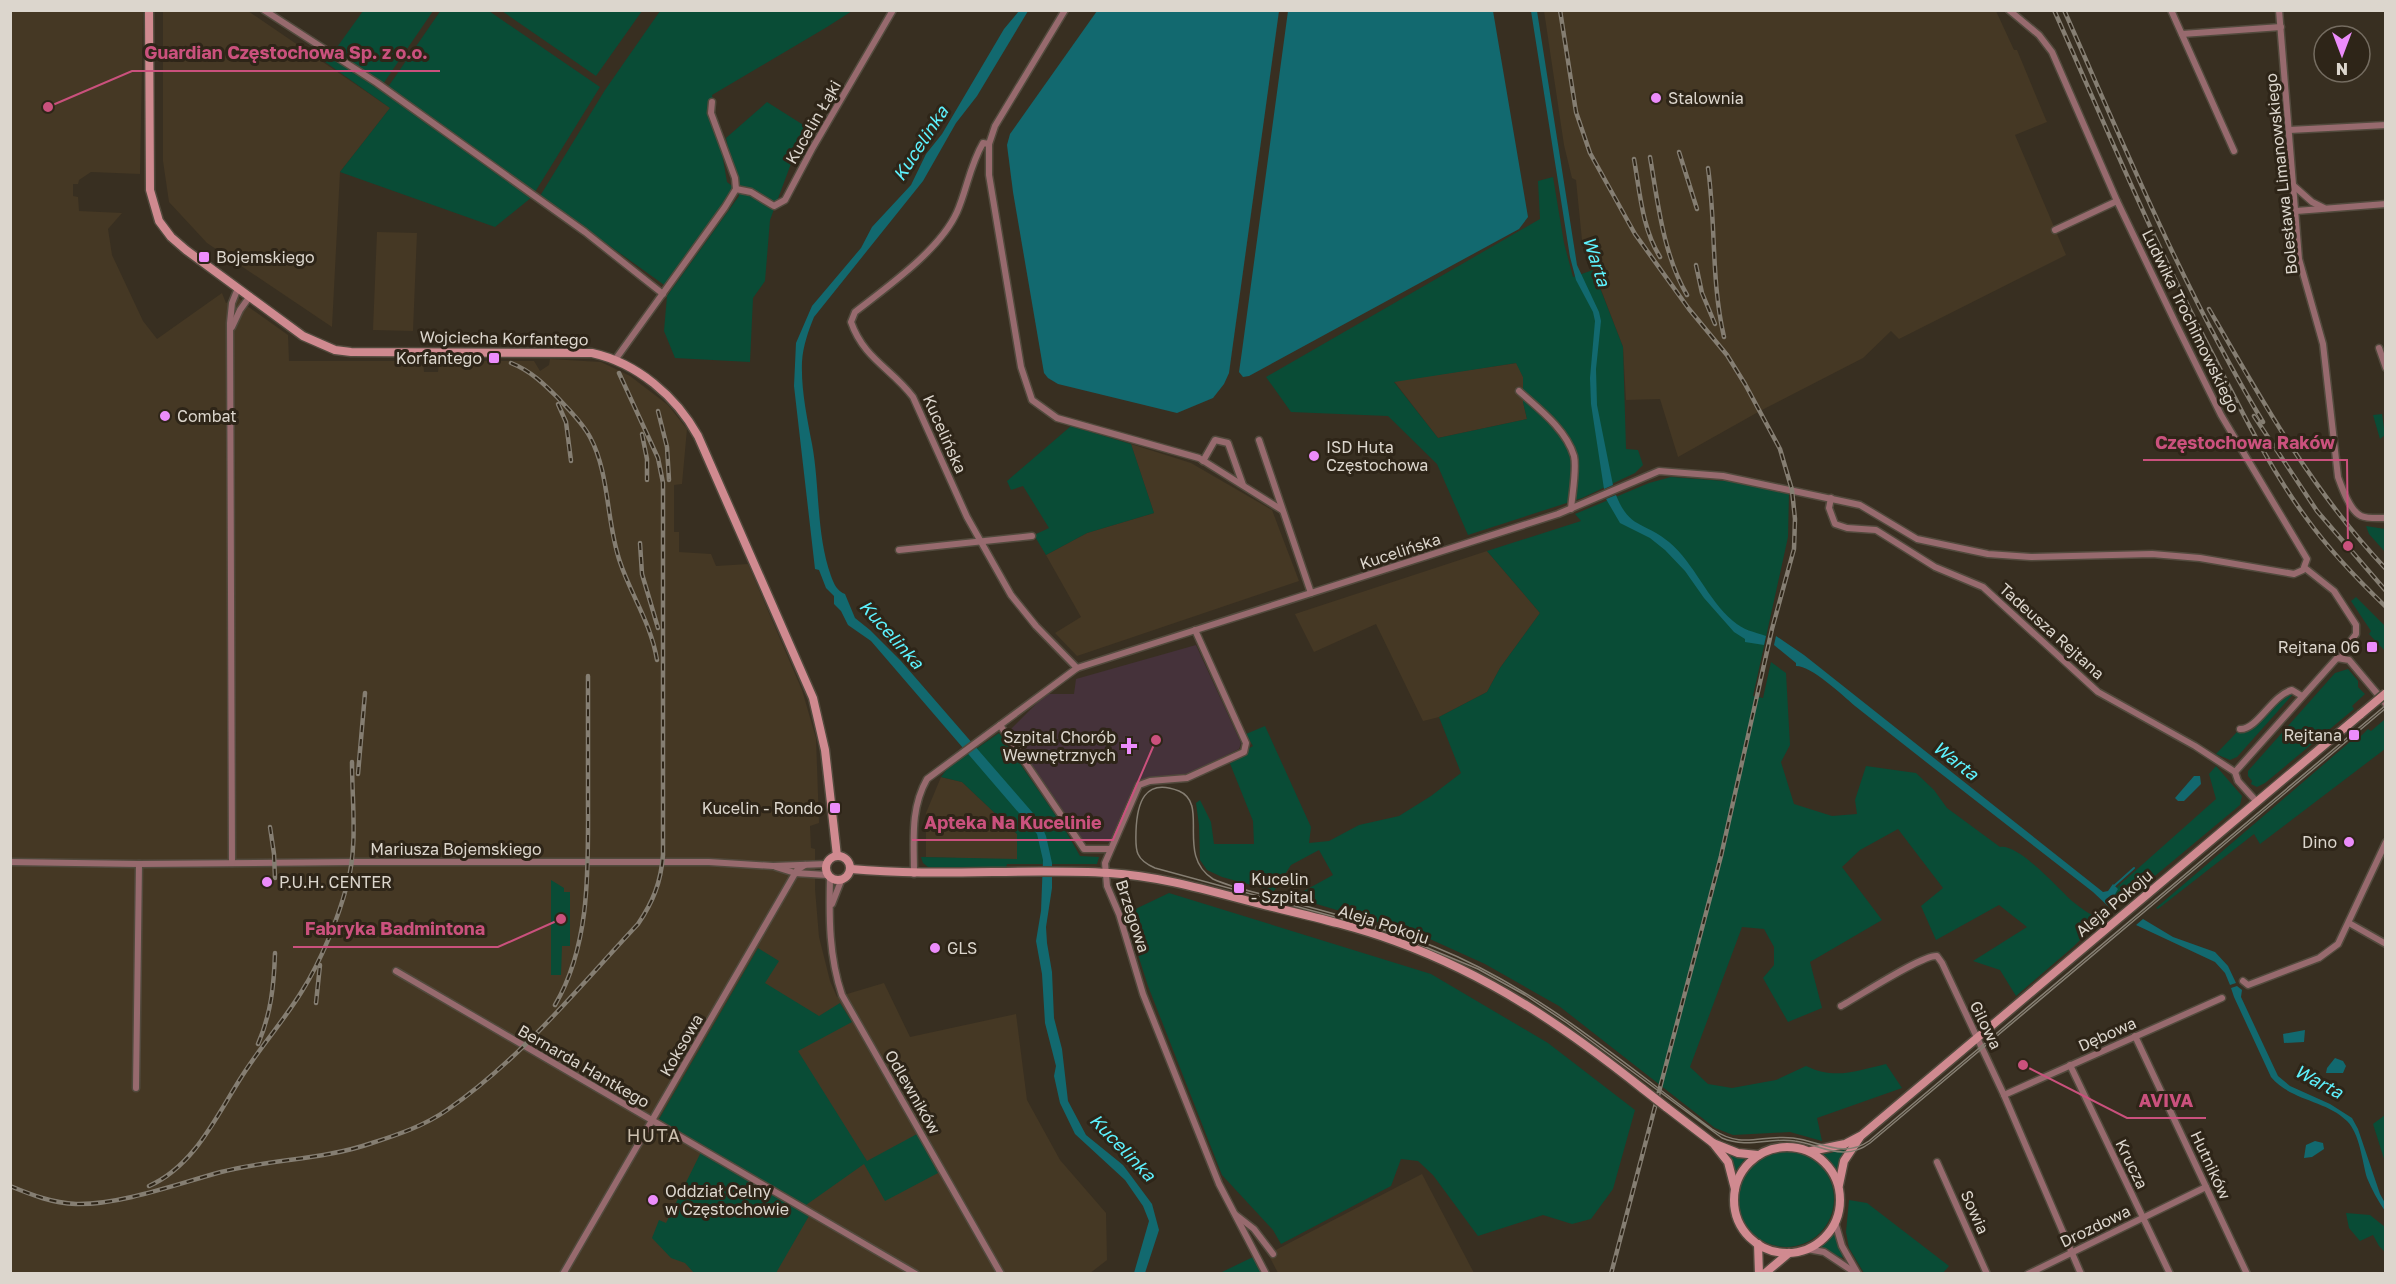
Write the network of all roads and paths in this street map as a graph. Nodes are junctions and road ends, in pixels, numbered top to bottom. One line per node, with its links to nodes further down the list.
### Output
1 (149, 10): 22 (street, Wojciecha Korfantego)
2 (264, 10): 23 (street)
3 (893, 10): 16 (street, Kucelin Łąki)
4 (1065, 10): 13 (street)
5 (2009, 10): 17 (street, Ludwika Trochimowskiego)
6 (2171, 10): 9 (street)
7 (2279, 10): 8 (street, Bolesława Limanowskiego)
8 (2281, 27): 9 (street); 12 (street, Bolesława Limanowskiego)
9 (2182, 34): 14 (street)
10 (712, 102): 16 (street)
11 (2385, 125): 12 (street)
12 (2289, 130): 15 (street, Bolesława Limanowskiego)
13 (989, 144): 31 (street); 38 (street, Kucelińska)
14 (2234, 151)
15 (2294, 186): 19 (street); 20 (street, Bolesława Limanowskiego)
16 (736, 189): 23 (street)
17 (2117, 201): 21 (street); 40 (street, Ludwika Trochimowskiego)
18 (2385, 204): 19 (street)
19 (2324, 208): 20 (street)
20 (2296, 211): 36 (street, Bolesława Limanowskiego)
21 (2055, 230)
22 (238, 288): 24 (street, Wojciecha Korfantego); 25 (street)
23 (663, 294): 27 (street)
24 (250, 297): 25 (street); 27 (street, Wojciecha Korfantego)
25 (230, 336): 56 (street)
26 (2379, 348): 28 (street)
27 (615, 360): 54 (street, Wojciecha Korfantego)
28 (2385, 368)
29 (1519, 391): 34 (street)
30 (1259, 440): 35 (street)
31 (1203, 460): 32 (street); 32 (street)
32 (1243, 485): 35 (street)
33 (1831, 498): 34 (street, Kucelińska); 40 (street); 50 (street, Tadeusza Rejtana)
34 (1571, 509): 41 (street, Kucelińska)
35 (1282, 510): 41 (street)
36 (2385, 518)
37 (1032, 536): 38 (street)
38 (981, 542): 39 (street); 44 (street, Kucelińska)
39 (899, 550)
40 (2305, 568): 43 (street)
41 (1311, 593): 42 (street, Kucelińska)
42 (1195, 630): 44 (street, Kucelińska); 53 (street, Brzegowa)
43 (2342, 657): 46 (street); 47 (street)
44 (1077, 668): 48 (street, Kucelińska)
45 (2385, 693): 51 (street, Aleja Pokoju, bridge)
46 (2302, 696): 49 (street); 50 (street)
47 (2385, 704)
48 (1000, 725): 53 (street); 63 (street, Kucelińska)
49 (2240, 729)
50 (2235, 772): 51 (street, Tadeusza Rejtana)
51 (2257, 802): 75 (street, Aleja Pokoju)
52 (2385, 842): 68 (street)
53 (1110, 849): 64 (street, Brzegowa)
54 (837, 856): 59 (street); 61 (street)
55 (10, 862): 57 (street, Mariusza Bojemskiego)
56 (232, 863): 57 (street, Mariusza Bojemskiego); 60 (street, Mariusza Bojemskiego)
57 (139, 864): 77 (street)
58 (806, 864): 59 (street, Mariusza Bojemskiego); 60 (street, Mariusza Bojemskiego); 62 (street, Koksowa)
59 (827, 864): 65 (street)
60 (773, 866): 62 (street, Mariusza Bojemskiego)
61 (850, 870): 63 (street, Aleja Pokoju); 66 (street)
62 (795, 873): 65 (street, Mariusza Bojemskiego); 79 (street, Koksowa)
63 (914, 873): 64 (street, Aleja Pokoju)
64 (1106, 873): 81 (street, Aleja Pokoju, bridge); 88 (street, Brzegowa)
65 (829, 877): 66 (street); 67 (street, Odlewników)
66 (841, 880): 67 (street, Odlewników)
67 (829, 914): 98 (street, Odlewników)
68 (2349, 923): 69 (street); 71 (street)
69 (2385, 944)
70 (396, 971): 79 (street, Bernarda Hantkego)
71 (2243, 981)
72 (2222, 998): 74 (street, Dębowa)
73 (1841, 1006): 75 (street, Gilowa)
74 (2135, 1036): 76 (street, Dębowa); 86 (street, Hutników)
75 (1977, 1038): 78 (street, Gilowa); 80 (street, Aleja Pokoju)
76 (2070, 1065): 78 (street, Dębowa); 89 (street, Krucza)
77 (136, 1088)
78 (2004, 1095): 93 (street, Gilowa)
79 (652, 1121): 96 (street, Koksowa); 97 (street, Bernarda Hantkego)
80 (1862, 1135): 82 (street, Aleja Pokoju); 85 (street, Aleja Pokoju)
81 (1713, 1143): 83 (street, Aleja Pokoju); 87 (street, Aleja Pokoju)
82 (1811, 1152): 83 (street); 85 (street)
83 (1758, 1155): 87 (street)
84 (1937, 1162): 103 (street, Sowia)
85 (1838, 1187): 90 (street)
86 (2206, 1187): 89 (street, Drozdowa); 107 (street, Hutników)
87 (1735, 1189): 91 (street)
88 (1236, 1215): 95 (street, Brzegowa); 99 (street, Brzegowa)
89 (2144, 1218): 93 (street, Drozdowa); 106 (street, Krucza)
90 (1835, 1222): 92 (street); 102 (street)
91 (1758, 1244): 94 (street); 100 (street)
92 (1807, 1249): 94 (street); 102 (street)
93 (2072, 1252): 104 (street, Drozdowa); 105 (street, Gilowa)
94 (1790, 1253): 101 (street)
95 (1273, 1254)
96 (563, 1274)
97 (916, 1274)
98 (1001, 1274)
99 (1266, 1274)
100 (1759, 1274)
101 (1764, 1274)
102 (1857, 1274)
103 (1987, 1274)
104 (2028, 1274)
105 (2081, 1274)
106 (2170, 1274)
107 (2247, 1274)

